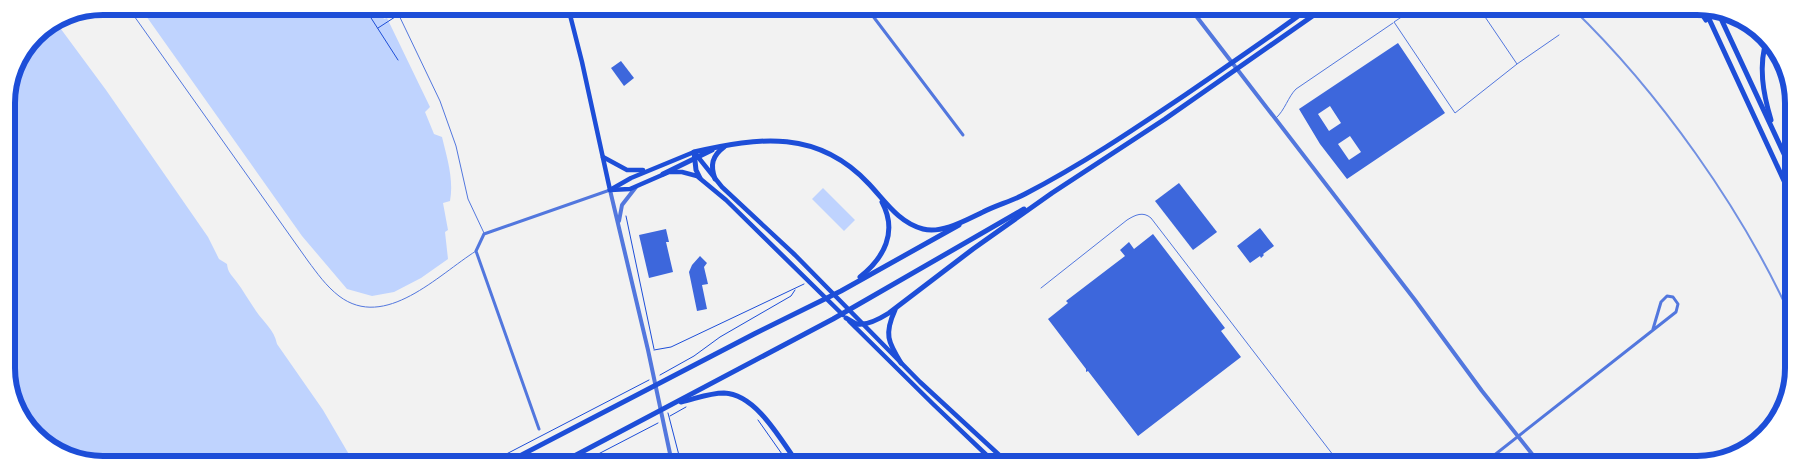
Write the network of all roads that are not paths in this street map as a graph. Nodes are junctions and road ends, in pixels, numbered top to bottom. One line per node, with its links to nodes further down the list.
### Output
1 (133, 15): 39 (lane)
2 (399, 15): 38 (lane)
3 (570, 15): 24 (main road)
4 (872, 15): 19 (street)
5 (1196, 15): 18 (street)
6 (1299, 15): 36 (highway)
7 (1314, 15): 34 (highway)
8 (1404, 15): 13 (lane)
9 (1484, 15): 17 (lane)
10 (1703, 16): 15 (highway)
11 (1708, 16): 15 (highway)
12 (1721, 19): 20 (highway)
13 (1394, 22): 17 (lane); 18 (lane)
14 (1559, 35): 17 (lane)
15 (1721, 44): 31 (highway)
16 (1765, 48): 20 (highway)
17 (1517, 64)
18 (1275, 118): 49 (street)
19 (963, 136)
20 (1776, 138): 25 (highway)
21 (727, 145): 22 (highway); 30 (highway); 35 (highway)
22 (714, 148): 23 (highway); 26 (highway)
23 (694, 152): 26 (highway); 27 (main road)
24 (603, 157): 27 (main road); 33 (main road)
25 (1785, 157)
26 (696, 158): 28 (highway); 29 (highway); 30 (main road)
27 (647, 170): 33 (main road)
28 (664, 174): 29 (main road); 32 (main road)
29 (700, 178): 43 (main road)
30 (715, 179): 44 (main road)
31 (1785, 183)
32 (636, 187): 33 (main road); 37 (street)
33 (610, 190): 37 (street); 38 (street)
34 (1052, 193): 42 (highway); 47 (highway)
35 (880, 197): 36 (highway); 41 (highway)
36 (979, 214): 41 (highway)
37 (619, 226): 52 (street)
38 (484, 234): 39 (street)
39 (476, 251): 48 (street)
40 (1041, 288): 56 (lane)
41 (841, 291): 50 (highway)
42 (895, 309): 44 (highway); 46 (highway)
43 (846, 318): 44 (highway); 54 (main road)
44 (864, 324): 46 (main road)
45 (1653, 329): 45 (street); 49 (street)
46 (901, 363): 55 (main road)
47 (674, 404): 51 (highway); 53 (highway)
48 (539, 429)
49 (1517, 436): 57 (street); 58 (street)
50 (519, 456)
51 (575, 456)
52 (670, 456)
53 (792, 456)
54 (988, 456)
55 (1000, 456)
56 (1334, 456)
57 (1493, 456)
58 (1533, 456)

